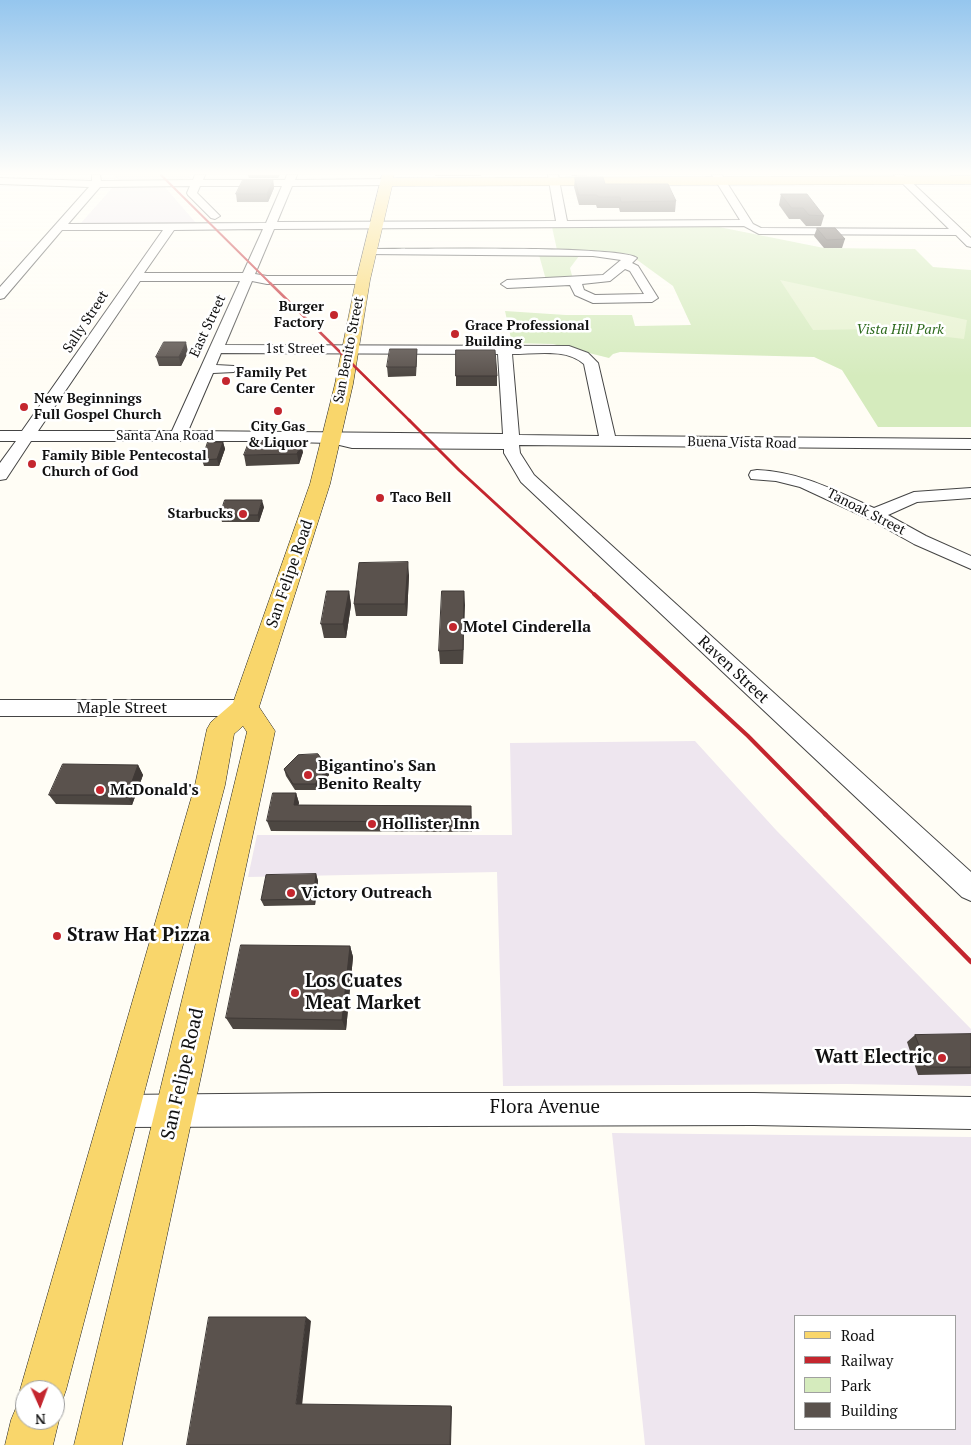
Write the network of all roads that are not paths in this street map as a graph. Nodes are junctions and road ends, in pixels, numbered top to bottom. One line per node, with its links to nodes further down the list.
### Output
1 (46, 242): 12 (street)
2 (159, 242): 7 (street, Sally Street)
3 (262, 242): 8 (street, East Street)
4 (372, 242): 5 (main road, San Benito Street)
5 (370, 252): 6 (street); 9 (main road, San Benito Street)
6 (628, 261): 10 (street); 10 (street)
7 (135, 277): 8 (street); 19 (street, Sally Street)
8 (248, 277): 9 (street); 13 (street, East Street)
9 (363, 280): 14 (main road, San Benito Street)
10 (575, 280): 11 (street)
11 (507, 284)
12 (0, 295)
13 (215, 349): 14 (street, 1st Street); 16 (street, East Street)
14 (350, 349): 15 (street, 1st Street); 21 (main road, San Benito Street)
15 (505, 350): 22 (street, Raven Street); 23 (street, 1st Street)
16 (206, 369): 17 (street); 20 (street, East Street)
17 (228, 369)
18 (0, 436): 19 (street, Santa Ana Road)
19 (28, 436): 20 (street, Santa Ana Road); 25 (street, Sally Street)
20 (178, 436): 21 (street, Santa Ana Road)
21 (331, 438): 22 (street, Buena Vista Road); 31 (main road, San Felipe Road)
22 (512, 440): 23 (street, Buena Vista Road); 32 (street, Raven Street)
23 (608, 441): 24 (street, Buena Vista Road)
24 (971, 444)
25 (0, 475)
26 (757, 475): 28 (street, Tanoak Street)
27 (971, 493): 28 (street)
28 (874, 514): 29 (street, Tanoak Street)
29 (971, 563)
30 (0, 708): 31 (street, Maple Street)
31 (245, 708): 33 (main road, San Felipe Road); 34 (main road)
32 (971, 889)
33 (175, 1110): 34 (street, Flora Avenue); 35 (street, Flora Avenue); 39 (main road, San Felipe Road)
34 (119, 1111): 36 (main road)
35 (971, 1114)
36 (46, 1380)
37 (33, 1430): 38 (main road)
38 (29, 1445)
39 (98, 1445)

